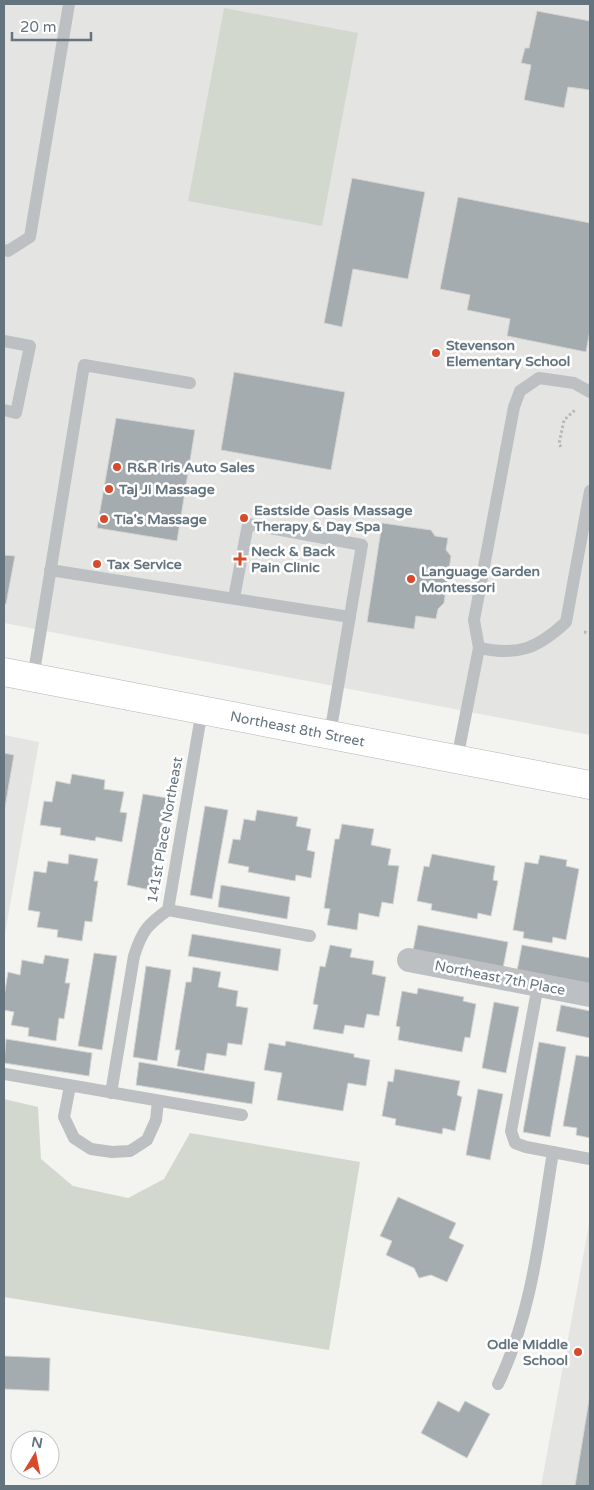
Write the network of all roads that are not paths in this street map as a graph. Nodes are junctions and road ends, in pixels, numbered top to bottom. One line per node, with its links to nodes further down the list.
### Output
1 (70, 4): 2 (lane)
2 (4, 250)
3 (4, 341): 6 (lane)
4 (190, 383): 8 (lane)
5 (590, 392): 11 (lane)
6 (4, 410)
7 (590, 491): 11 (lane)
8 (50, 570): 9 (lane); 13 (lane)
9 (234, 598): 10 (lane); 10 (lane)
10 (350, 617): 15 (lane)
11 (479, 648): 16 (lane)
12 (4, 672): 13 (main road, Northeast 8th Street)
13 (33, 678): 14 (main road, Northeast 8th Street)
14 (202, 710): 15 (main road, Northeast 8th Street); 18 (lane, 141st Place Northeast)
15 (330, 734): 16 (main road, Northeast 8th Street)
16 (457, 759): 17 (main road, Northeast 8th Street)
17 (590, 784)
18 (168, 910): 19 (lane); 25 (lane, 141st Place Northeast)
19 (310, 936)
20 (409, 960): 21 (street, Northeast 7th Place)
21 (538, 985): 22 (street, Northeast 7th Place); 28 (lane)
22 (590, 995)
23 (5, 1074): 24 (lane)
24 (70, 1086): 25 (lane); 26 (lane)
25 (111, 1093): 26 (lane)
26 (158, 1101): 27 (lane)
27 (242, 1115)
28 (553, 1152): 29 (lane); 30 (lane)
29 (590, 1159)
30 (498, 1384)

